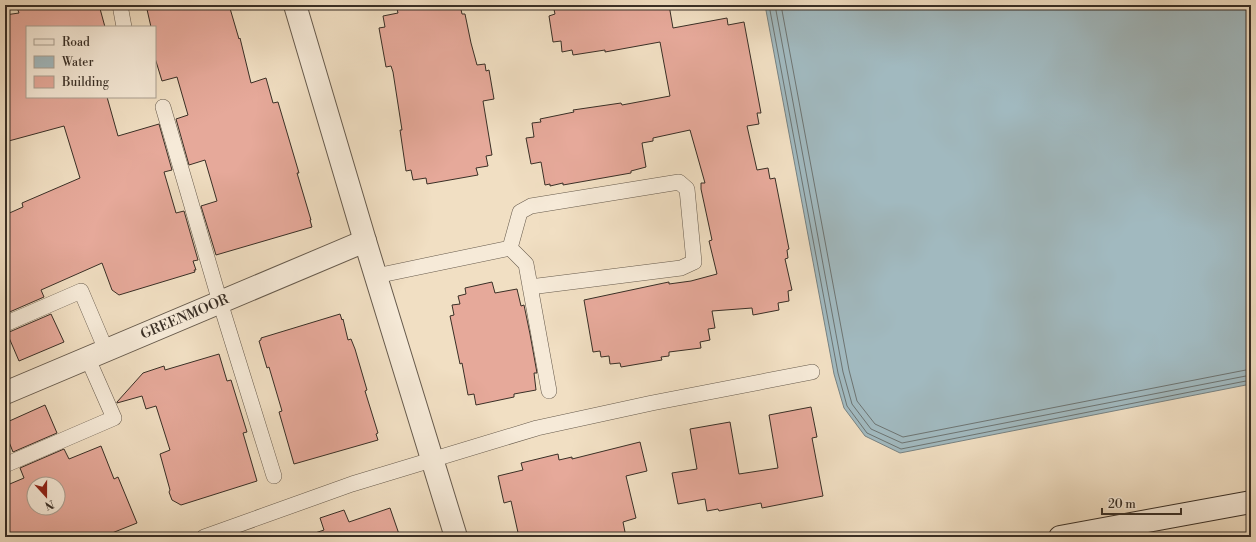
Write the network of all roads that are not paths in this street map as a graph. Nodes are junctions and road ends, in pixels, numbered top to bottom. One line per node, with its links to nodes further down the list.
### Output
1 (120, 5): 3 (lane)
2 (295, 5): 5 (street)
3 (124, 26)
4 (163, 107): 9 (lane)
5 (365, 241): 7 (street); 9 (street, GREENMOOR)
6 (510, 248): 7 (lane); 8 (lane); 8 (lane)
7 (376, 276): 15 (street)
8 (530, 287): 13 (lane)
9 (220, 302): 11 (street, GREENMOOR); 17 (lane)
10 (5, 324): 11 (lane)
11 (97, 354): 14 (street, GREENMOOR); 16 (lane)
12 (812, 372): 15 (lane)
13 (549, 390)
14 (5, 393)
15 (431, 460): 19 (lane); 20 (street)
16 (5, 465)
17 (274, 476)
18 (1251, 502): 21 (street)
19 (204, 537)
20 (456, 537)
21 (1060, 537)

